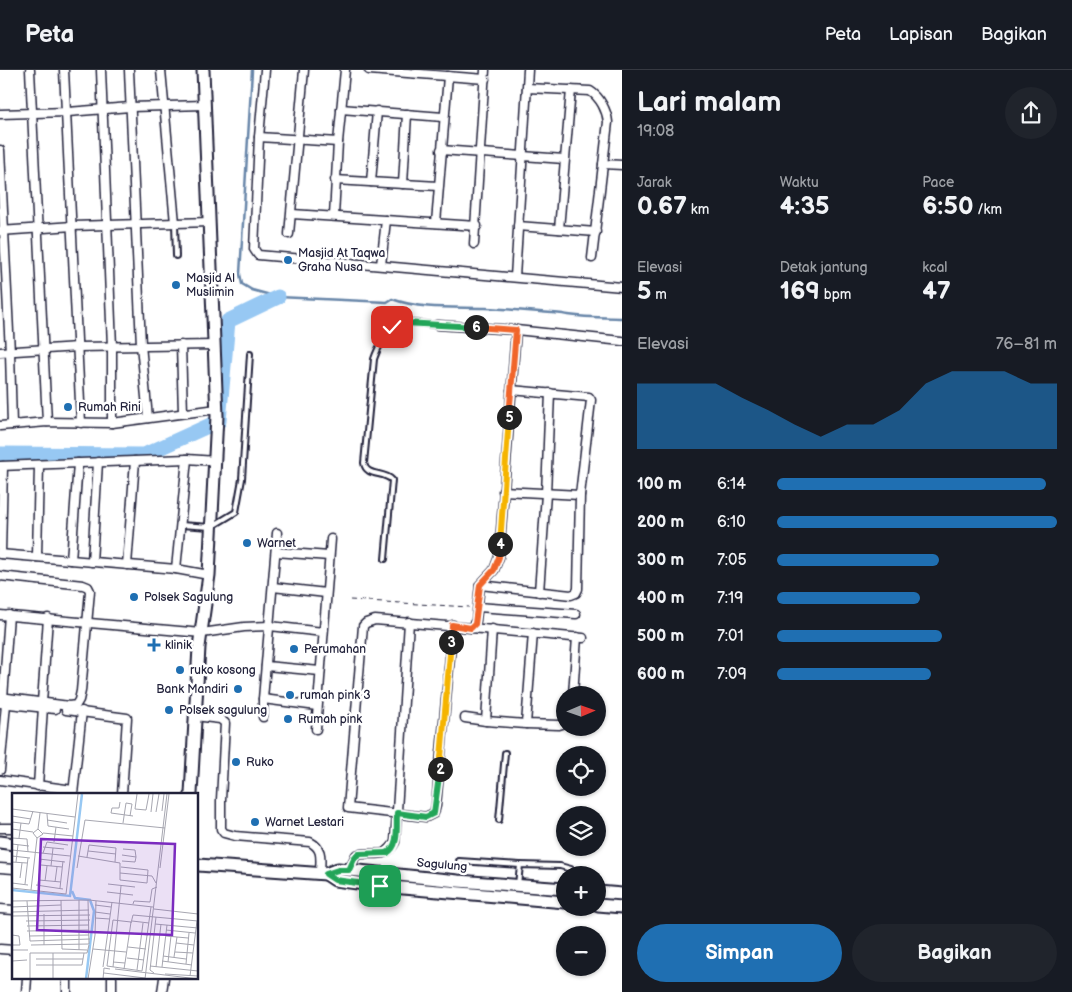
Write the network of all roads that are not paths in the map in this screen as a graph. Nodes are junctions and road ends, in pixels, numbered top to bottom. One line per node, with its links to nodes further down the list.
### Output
1 (30, 70): 25 (street)
2 (64, 70): 24 (street)
3 (101, 70): 21 (street)
4 (129, 70): 19 (street)
5 (161, 70): 20 (street)
6 (203, 70): 18 (street)
7 (265, 70): 29 (street)
8 (304, 70): 30 (street)
9 (345, 70): 22 (street)
10 (369, 70): 13 (street)
11 (485, 70): 15 (street)
12 (528, 70): 16 (street)
13 (396, 71): 14 (street)
14 (448, 76): 15 (street); 28 (street)
15 (486, 80): 34 (street)
16 (527, 88): 17 (street); 35 (street)
17 (571, 90): 36 (street); 37 (street)
18 (205, 105): 20 (street); 46 (street)
19 (130, 107): 20 (street); 21 (street); 50 (street)
20 (163, 107): 47 (street)
21 (102, 109): 24 (street); 49 (street)
22 (341, 109): 23 (street); 31 (street)
23 (377, 111): 27 (street); 40 (street)
24 (68, 112): 25 (street); 51 (street)
25 (33, 113): 26 (street); 54 (street)
26 (0, 114)
27 (407, 114): 28 (street); 41 (street)
28 (443, 117): 33 (street)
29 (259, 137): 30 (street); 62 (street)
30 (297, 139): 31 (street); 43 (street)
31 (338, 142): 39 (street)
32 (0, 150): 56 (street)
33 (441, 150): 34 (street); 42 (street)
34 (480, 153): 35 (street); 52 (street)
35 (522, 156): 36 (street); 53 (street)
36 (564, 159): 55 (street)
37 (603, 164): 38 (street); 57 (street)
38 (622, 165)
39 (335, 180): 40 (street); 44 (street)
40 (371, 182): 41 (street)
41 (403, 184): 42 (street)
42 (438, 186): 48 (street)
43 (292, 214): 44 (street); 58 (street)
44 (334, 216): 45 (street)
45 (386, 220): 48 (street); 62 (street)
46 (210, 222): 47 (street); 68 (street)
47 (175, 223): 50 (street); 60 (lane)
48 (436, 223): 52 (street)
49 (107, 224): 50 (street); 51 (street); 72 (street)
50 (135, 224): 69 (street)
51 (73, 226): 54 (street); 71 (street)
52 (477, 226): 59 (street)
53 (518, 226): 55 (street); 63 (street)
54 (38, 228): 56 (street); 73 (street)
55 (559, 229): 57 (street)
56 (2, 230): 75 (street)
57 (596, 232): 61 (street)
58 (289, 234)
59 (474, 244)
60 (176, 256)
61 (592, 258)
62 (381, 266): 63 (street)
63 (515, 277): 64 (street)
64 (622, 287)
65 (437, 326): 66 (street); 105 (lane)
66 (516, 330): 67 (street); 77 (street)
67 (622, 341)
68 (215, 344): 70 (street); 79 (street)
69 (141, 345): 70 (street); 72 (street); 81 (street)
70 (181, 345): 80 (street)
71 (78, 347): 72 (street); 73 (street); 83 (street)
72 (112, 347): 84 (street)
73 (43, 350): 75 (street); 82 (street)
74 (0, 352): 75 (street)
75 (10, 352): 85 (street)
76 (250, 354): 98 (lane)
77 (511, 390): 78 (street); 94 (street)
78 (550, 393): 95 (street); 96 (street)
79 (217, 412): 80 (street); 89 (street)
80 (183, 413): 81 (street)
81 (148, 418): 84 (street)
82 (47, 422): 83 (street); 85 (street)
83 (81, 423): 84 (street)
84 (112, 423)
85 (12, 425): 86 (street)
86 (0, 426)
87 (187, 459): 88 (street); 89 (street); 97 (street)
88 (135, 461): 90 (street); 108 (street)
89 (216, 461): 98 (street)
90 (98, 462): 91 (street); 107 (street)
91 (78, 463): 92 (street); 106 (street)
92 (39, 465): 93 (street); 104 (street)
93 (2, 466): 102 (street)
94 (503, 491): 95 (street); 112 (street)
95 (546, 494): 96 (street); 114 (street)
96 (580, 495): 114 (street)
97 (180, 525): 98 (lane); 109 (street)
98 (211, 527): 110 (street)
99 (278, 533): 101 (street)
100 (330, 539): 103 (street)
101 (276, 552): 103 (street); 113 (street)
102 (1, 554): 104 (street)
103 (329, 556): 115 (street)
104 (37, 557): 106 (street)
105 (385, 559)
106 (71, 560): 107 (street)
107 (92, 562): 108 (street)
108 (127, 565): 109 (street)
109 (176, 569): 110 (street)
110 (209, 575): 128 (street)
111 (0, 576): 122 (street)
112 (480, 585): 114 (street); 116 (street)
113 (273, 587): 115 (street); 124 (street)
114 (539, 592)
115 (326, 593): 127 (street)
116 (478, 607): 117 (street); 125 (street)
117 (576, 614)
118 (0, 615): 119 (street)
119 (9, 616): 120 (street); 130 (street)
120 (48, 618): 122 (street); 136 (street)
121 (409, 622): 123 (street); 153 (street); 153 (street)
122 (87, 623): 128 (street); 136 (street)
123 (452, 625): 125 (street); 153 (street)
124 (270, 626): 127 (street); 128 (street); 131 (street)
125 (471, 628): 126 (street)
126 (492, 629): 129 (street); 142 (street)
127 (323, 632): 132 (street)
128 (202, 633): 139 (street)
129 (533, 633): 133 (street); 143 (street)
130 (3, 656): 135 (street)
131 (266, 666): 132 (street); 134 (street)
132 (320, 671): 137 (street)
133 (574, 686)
134 (263, 700): 137 (street); 140 (street)
135 (2, 701): 136 (street); 147 (street)
136 (42, 705): 138 (street); 149 (street)
137 (318, 706): 145 (street)
138 (82, 711): 150 (street); 151 (street)
139 (195, 716): 152 (street); 160 (street)
140 (263, 718)
141 (464, 718): 142 (street)
142 (486, 721): 143 (street)
143 (526, 724): 144 (street)
144 (556, 725)
145 (316, 729)
146 (505, 753): 154 (lane)
147 (0, 770)
148 (0, 780): 149 (street)
149 (38, 786): 150 (street)
150 (73, 792)
151 (122, 793)
152 (191, 793)
153 (397, 813): 159 (street)
154 (499, 820)
155 (459, 860): 157 (lane)
156 (199, 865): 160 (street, Sagulung)
157 (520, 865): 158 (lane); 161 (lane)
158 (560, 866)
159 (349, 870): 160 (street, Sagulung); 161 (street, Sagulung)
160 (323, 874): 165 (street)
161 (518, 885): 162 (street, Sagulung)
162 (556, 888)
163 (606, 893): 164 (street)
164 (622, 894)
165 (556, 901)
166 (606, 906): 167 (street)
167 (622, 907)

